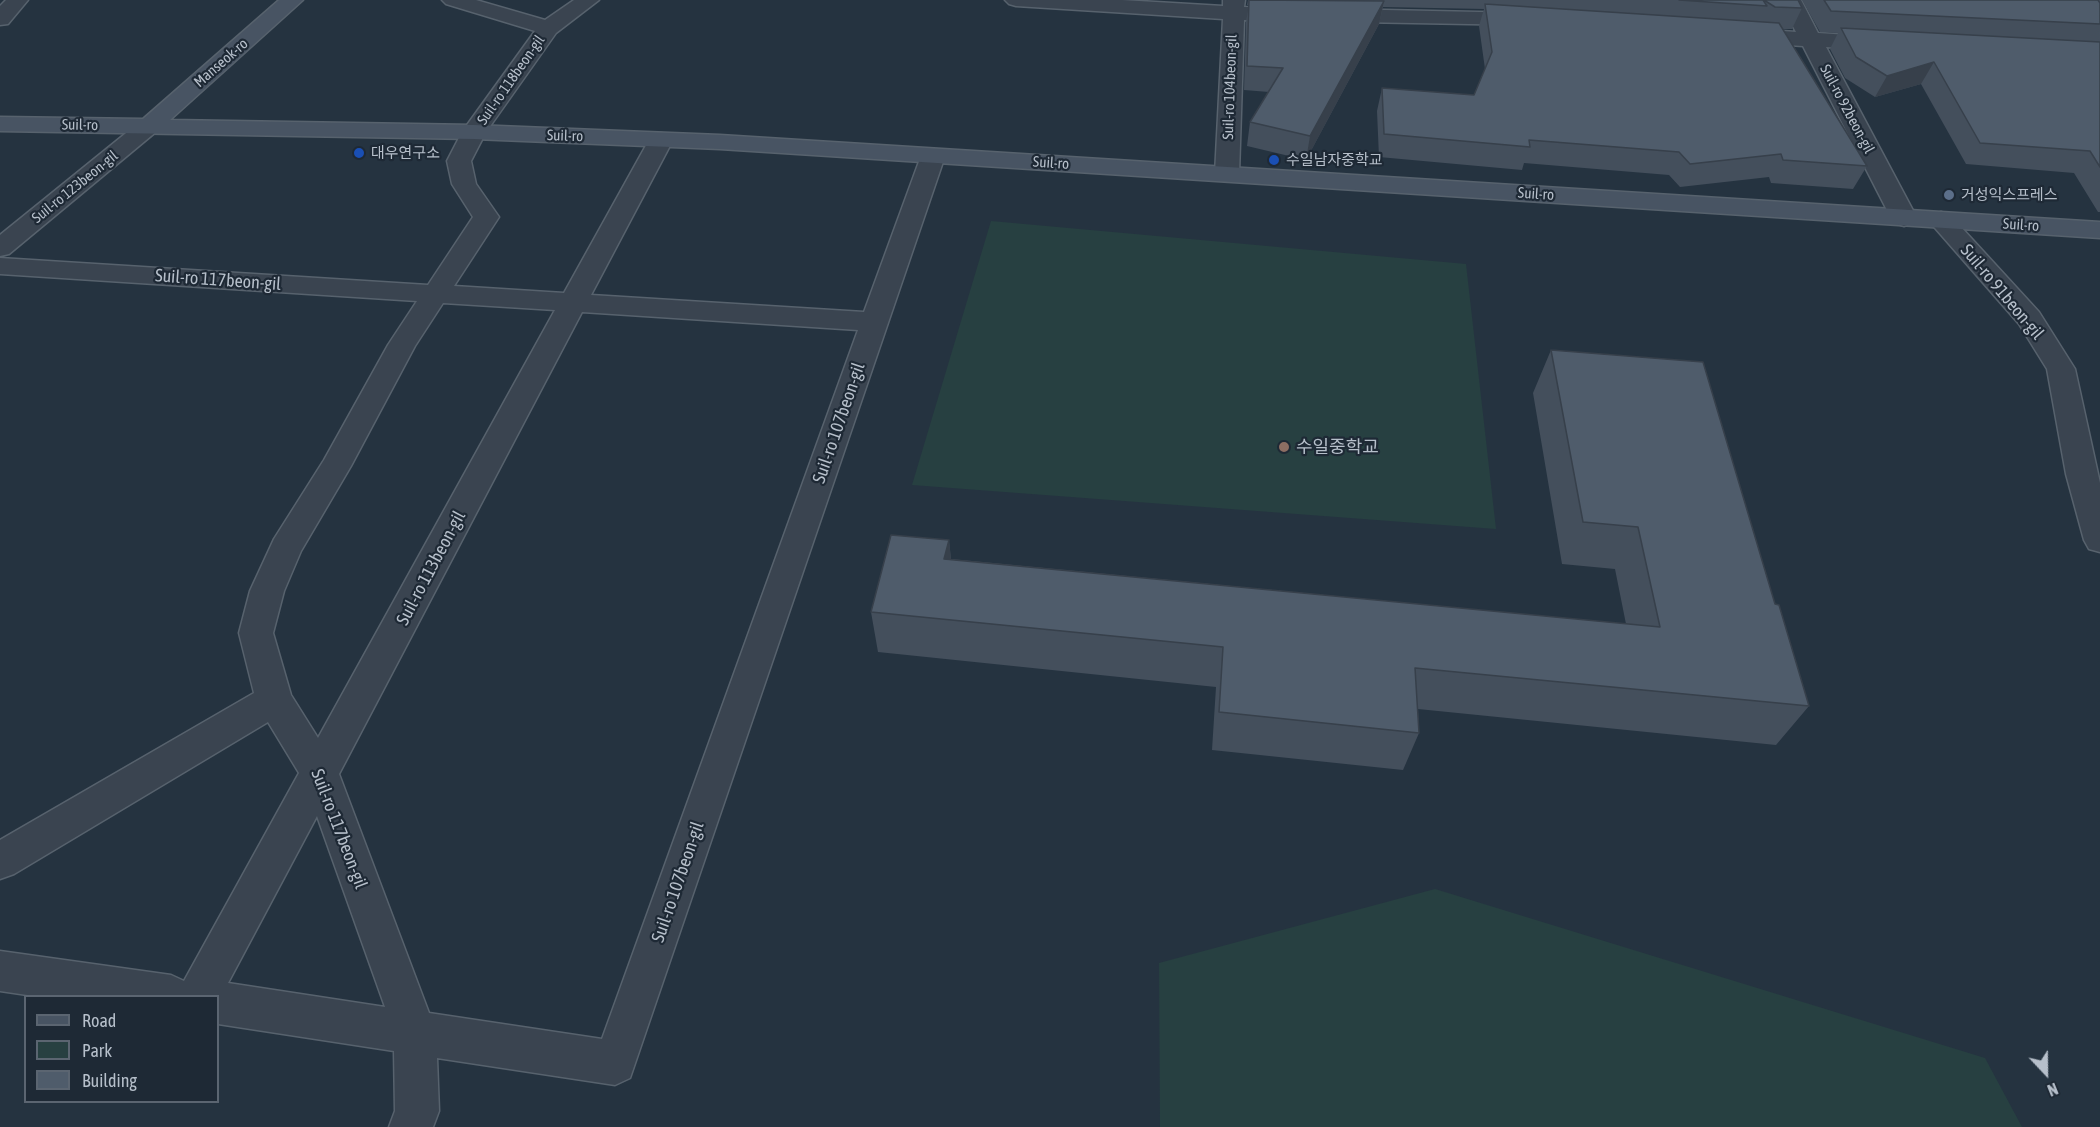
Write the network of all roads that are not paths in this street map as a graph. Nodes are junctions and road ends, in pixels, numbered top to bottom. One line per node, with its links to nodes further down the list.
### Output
1 (17, 0): 9 (street)
2 (292, 0): 16 (street, Manseok-ro)
3 (453, 0): 11 (street, Suil-ro 118beon-gil)
4 (588, 0): 11 (street, Suil-ro 118beon-gil)
5 (1016, 0): 7 (street)
6 (1790, 0): 13 (street, Suil-ro 92beon-gil)
7 (1234, 6): 8 (street); 20 (street, Suil-ro 104beon-gil)
8 (1509, 9): 10 (street)
9 (0, 19)
10 (1545, 21)
11 (548, 28): 17 (street, Suil-ro 118beon-gil)
12 (1718, 33): 13 (street)
13 (1810, 40): 14 (street); 21 (street, Suil-ro 92beon-gil)
14 (1903, 45)
15 (0, 124): 16 (street, Suil-ro)
16 (149, 126): 17 (street, Suil-ro); 24 (street, Suil-ro 123beon-gil)
17 (474, 132): 18 (street, Suil-ro); 26 (street, Suil-ro 117beon-gil)
18 (661, 140): 19 (street, Suil-ro); 27 (street, Suil-ro 113beon-gil)
19 (933, 156): 20 (street, Suil-ro); 28 (street, Suil-ro 107beon-gil)
20 (1227, 174): 21 (street, Suil-ro)
21 (1904, 218): 22 (street, Suil-ro)
22 (1941, 220): 23 (street, Suil-ro); 29 (street, Suil-ro 91beon-gil)
23 (2100, 230)
24 (0, 248)
25 (0, 266): 26 (street, Suil-ro 117beon-gil)
26 (436, 294): 27 (street, Suil-ro 117beon-gil); 30 (street, Suil-ro 117beon-gil)
27 (574, 302): 28 (street); 31 (street, Suil-ro 113beon-gil)
28 (874, 322): 37 (street, Suil-ro 107beon-gil)
29 (2100, 540)
30 (274, 700): 31 (street, Suil-ro 117beon-gil); 32 (street)
31 (320, 773): 35 (street, Suil-ro 113beon-gil); 37 (street, Suil-ro 117beon-gil)
32 (0, 861)
33 (0, 971): 34 (street)
34 (164, 995)
35 (201, 995)
36 (219, 1003): 37 (street, Suil-ro 107beon-gil)
37 (415, 1032): 38 (street, Suil-ro 117beon-gil)
38 (411, 1127)

